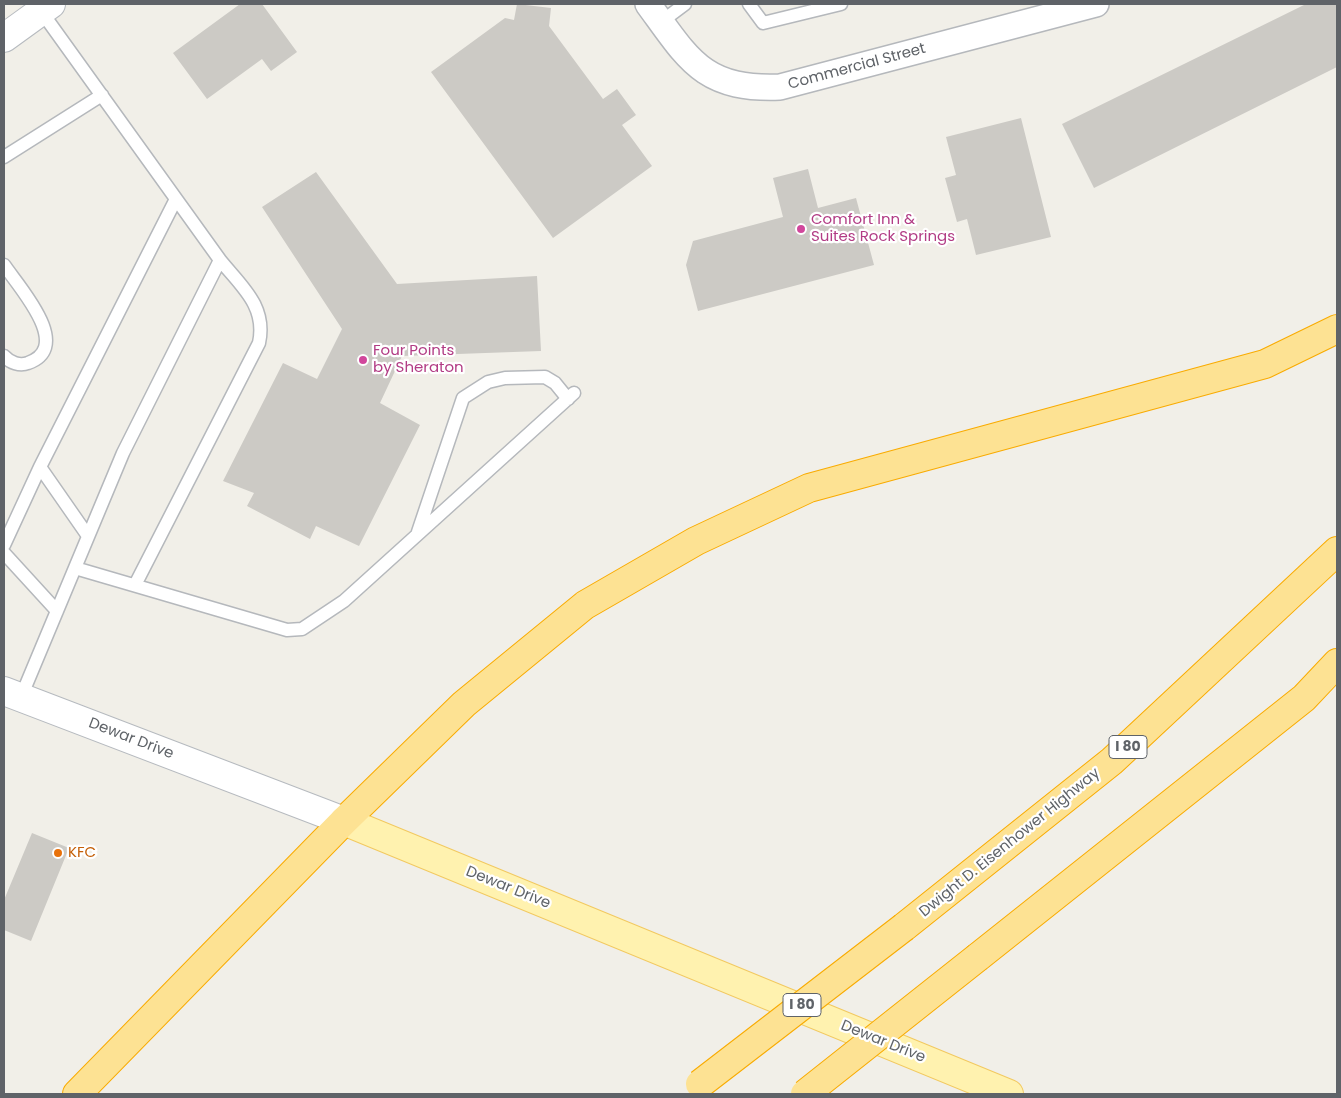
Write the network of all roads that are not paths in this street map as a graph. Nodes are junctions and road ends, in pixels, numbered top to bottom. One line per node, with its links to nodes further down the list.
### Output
1 (685, 4): 6 (lane)
2 (749, 4): 3 (lane)
3 (841, 4)
4 (1089, 5): 6 (street, Commercial Street)
5 (46, 7): 7 (main road); 8 (lane)
6 (655, 13)
7 (4, 38)
8 (102, 96): 9 (lane); 10 (lane)
9 (4, 157)
10 (176, 199): 11 (lane); 15 (lane)
11 (220, 260): 17 (lane); 22 (lane)
12 (4, 266): 14 (lane)
13 (1337, 329): 26 (highway)
14 (4, 356)
15 (40, 467): 17 (lane); 18 (lane)
16 (417, 535): 16 (lane); 22 (lane)
17 (88, 536): 21 (lane)
18 (4, 545)
19 (1337, 551): 27 (highway, Dwight D. Eisenhower Highway / I 80, bridge)
20 (4, 553): 23 (lane)
21 (75, 568): 22 (lane); 23 (lane)
22 (135, 585)
23 (57, 611): 25 (lane)
24 (1337, 663): 29 (highway, bridge)
25 (12, 694): 26 (main road, Dewar Drive)
26 (344, 821): 28 (highway); 30 (main road, Dewar Drive)
27 (693, 1089)
28 (78, 1094)
29 (805, 1094)
30 (1009, 1094)

